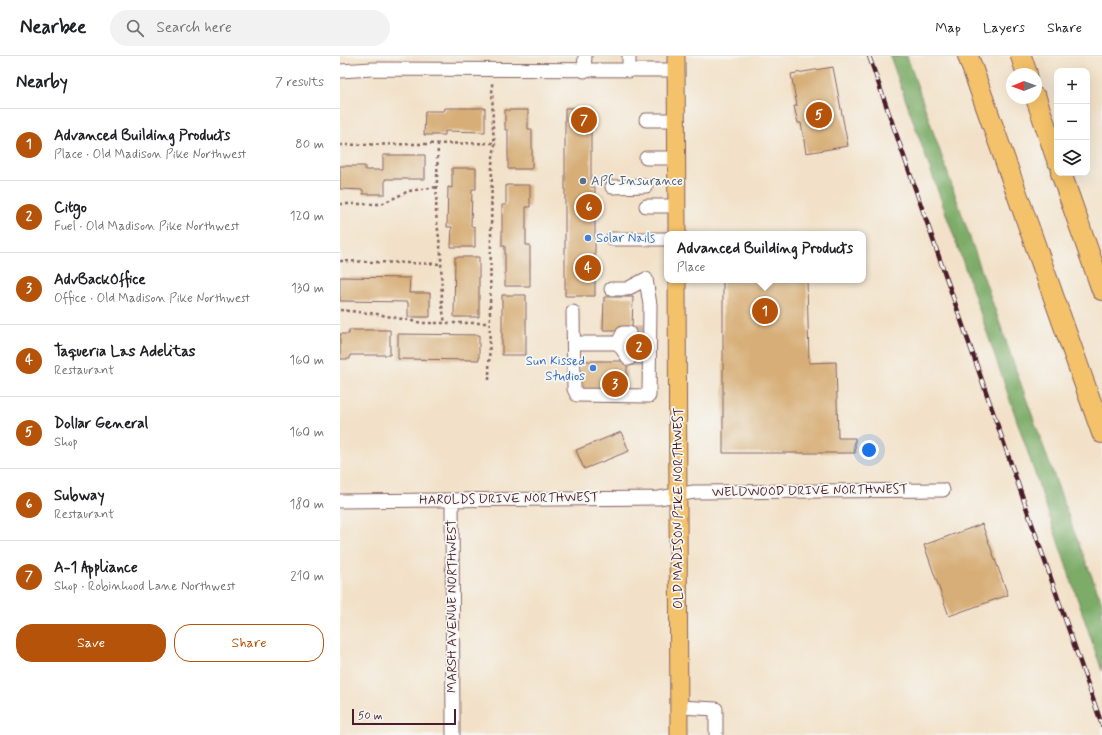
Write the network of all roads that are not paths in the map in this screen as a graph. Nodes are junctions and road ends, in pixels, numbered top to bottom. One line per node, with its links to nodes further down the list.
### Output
1 (585, 56): 8 (street)
2 (629, 56): 9 (street)
3 (968, 56): 30 (highway)
4 (1021, 56): 6 (highway)
5 (676, 63): 9 (street); 12 (main road)
6 (1025, 68)
7 (340, 71): 8 (street)
8 (584, 71): 9 (street)
9 (629, 71)
10 (1038, 104): 13 (highway)
11 (646, 120): 12 (street)
12 (676, 120): 15 (main road)
13 (1054, 151)
14 (646, 158): 15 (street)
15 (676, 158): 20 (main road)
16 (1063, 176): 26 (highway)
17 (612, 186): 18 (street)
18 (646, 186)
19 (646, 206): 20 (street)
20 (676, 206): 21 (main road)
21 (676, 231)
22 (612, 239): 23 (street)
23 (664, 239)
24 (677, 283): 32 (main road, OLD MADISON PIKE NORTHWEST)
25 (611, 289): 28 (street)
26 (1102, 290)
27 (573, 312): 28 (street)
28 (574, 343): 29 (street)
29 (629, 359)
30 (1102, 433)
31 (943, 490): 32 (street, WELDWOOD DRIVE NORTHWEST)
32 (677, 496): 33 (street, HAROLDS DRIVE NORTHWEST); 35 (main road, OLD MADISON PIKE NORTHWEST)
33 (452, 500): 34 (street, HAROLDS DRIVE NORTHWEST); 36 (street, MARSH AVENUE NORTHWEST)
34 (340, 501)
35 (679, 707): 37 (main road, OLD MADISON PIKE NORTHWEST); 38 (street)
36 (453, 735)
37 (679, 735)
38 (716, 735)

